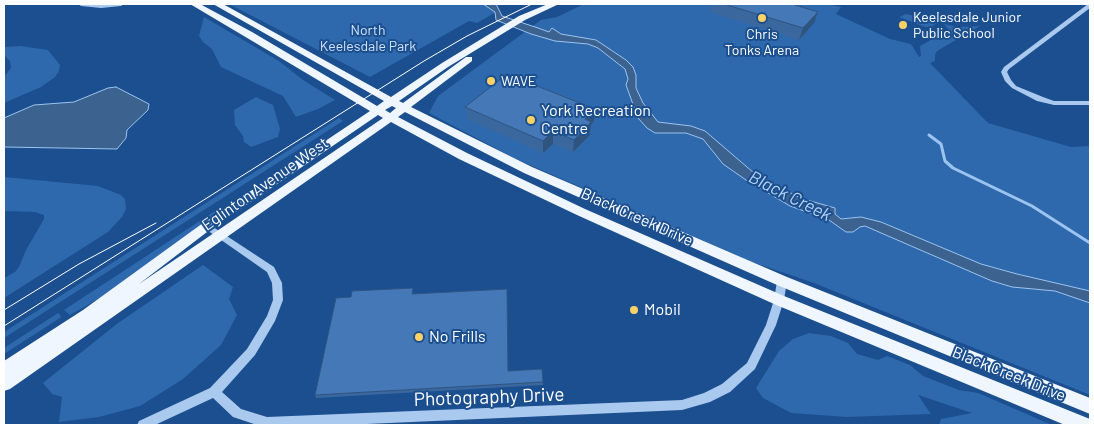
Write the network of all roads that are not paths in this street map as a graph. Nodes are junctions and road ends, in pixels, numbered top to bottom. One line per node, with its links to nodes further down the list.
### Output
1 (82, 4): 2 (street)
2 (121, 4)
3 (194, 4): 11 (main road, Black Creek Drive)
4 (217, 4): 8 (main road, Black Creek Drive)
5 (555, 4): 7 (main road, Eglinton Avenue West)
6 (1090, 5): 9 (street)
7 (503, 32): 8 (main road, Eglinton Avenue West); 10 (main road, Eglinton Avenue West)
8 (392, 102): 10 (main road, Black Creek Drive); 11 (main road, Eglinton Avenue West)
9 (1090, 103)
10 (403, 108): 12 (main road, Eglinton Avenue West); 15 (main road, Black Creek Drive)
11 (379, 111): 12 (main road, Black Creek Drive); 13 (main road, Eglinton Avenue West)
12 (391, 117): 14 (main road, Eglinton Avenue West); 16 (main road, Black Creek Drive)
13 (207, 226): 14 (street); 17 (main road, Eglinton Avenue West)
14 (221, 236): 18 (main road, Eglinton Avenue West); 19 (street)
15 (782, 281): 16 (street, Photography Drive); 20 (main road, Black Creek Drive)
16 (779, 300): 19 (street, Photography Drive); 22 (main road, Black Creek Drive)
17 (4, 369)
18 (4, 384)
19 (214, 392): 21 (street)
20 (1090, 406)
21 (143, 425)
22 (1084, 425)

